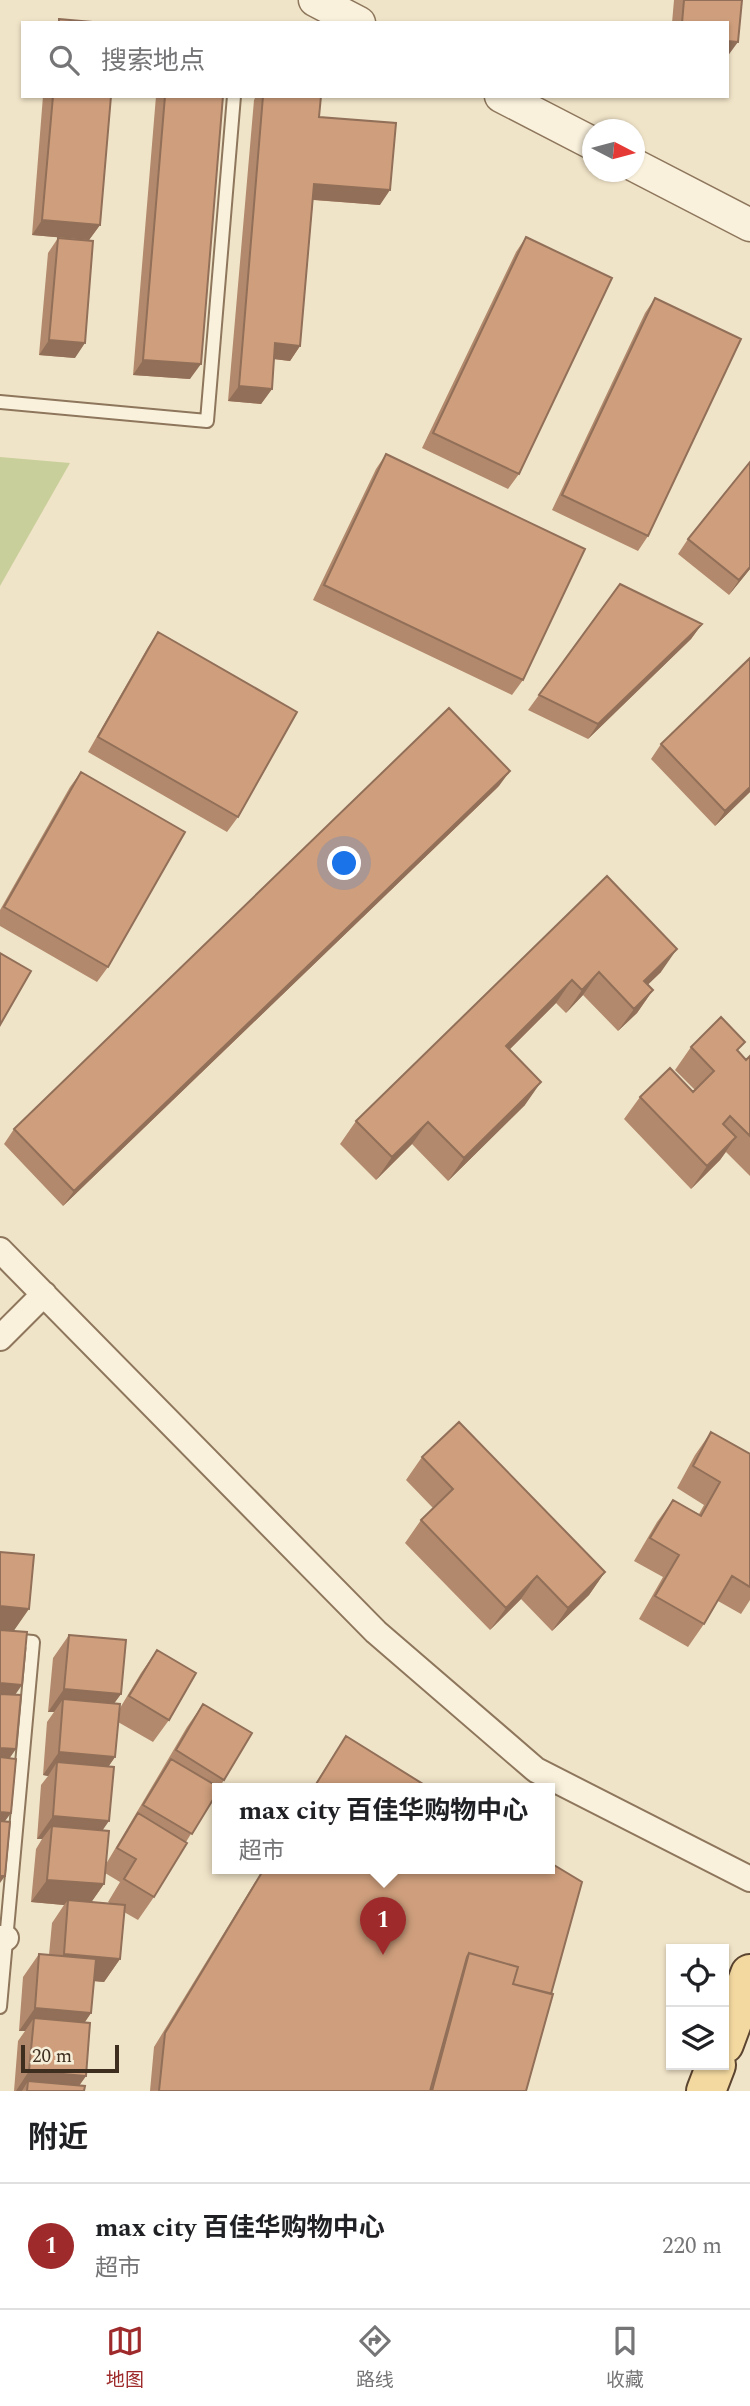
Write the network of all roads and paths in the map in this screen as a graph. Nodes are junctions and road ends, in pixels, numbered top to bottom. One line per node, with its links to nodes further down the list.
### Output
1 (315, 0): 2 (street)
2 (355, 21)
3 (234, 98): 8 (lane)
4 (505, 98): 5 (street)
5 (582, 137)
6 (645, 170): 7 (street)
7 (750, 225)
8 (0, 402)
9 (0, 1250): 10 (street)
10 (44, 1294): 11 (street); 13 (street)
11 (0, 1338)
12 (0, 1639): 14 (lane)
13 (750, 1879)
14 (3, 1938): 16 (lane)
15 (750, 1975): 17 (main road)
16 (0, 2007)
17 (729, 2031)

